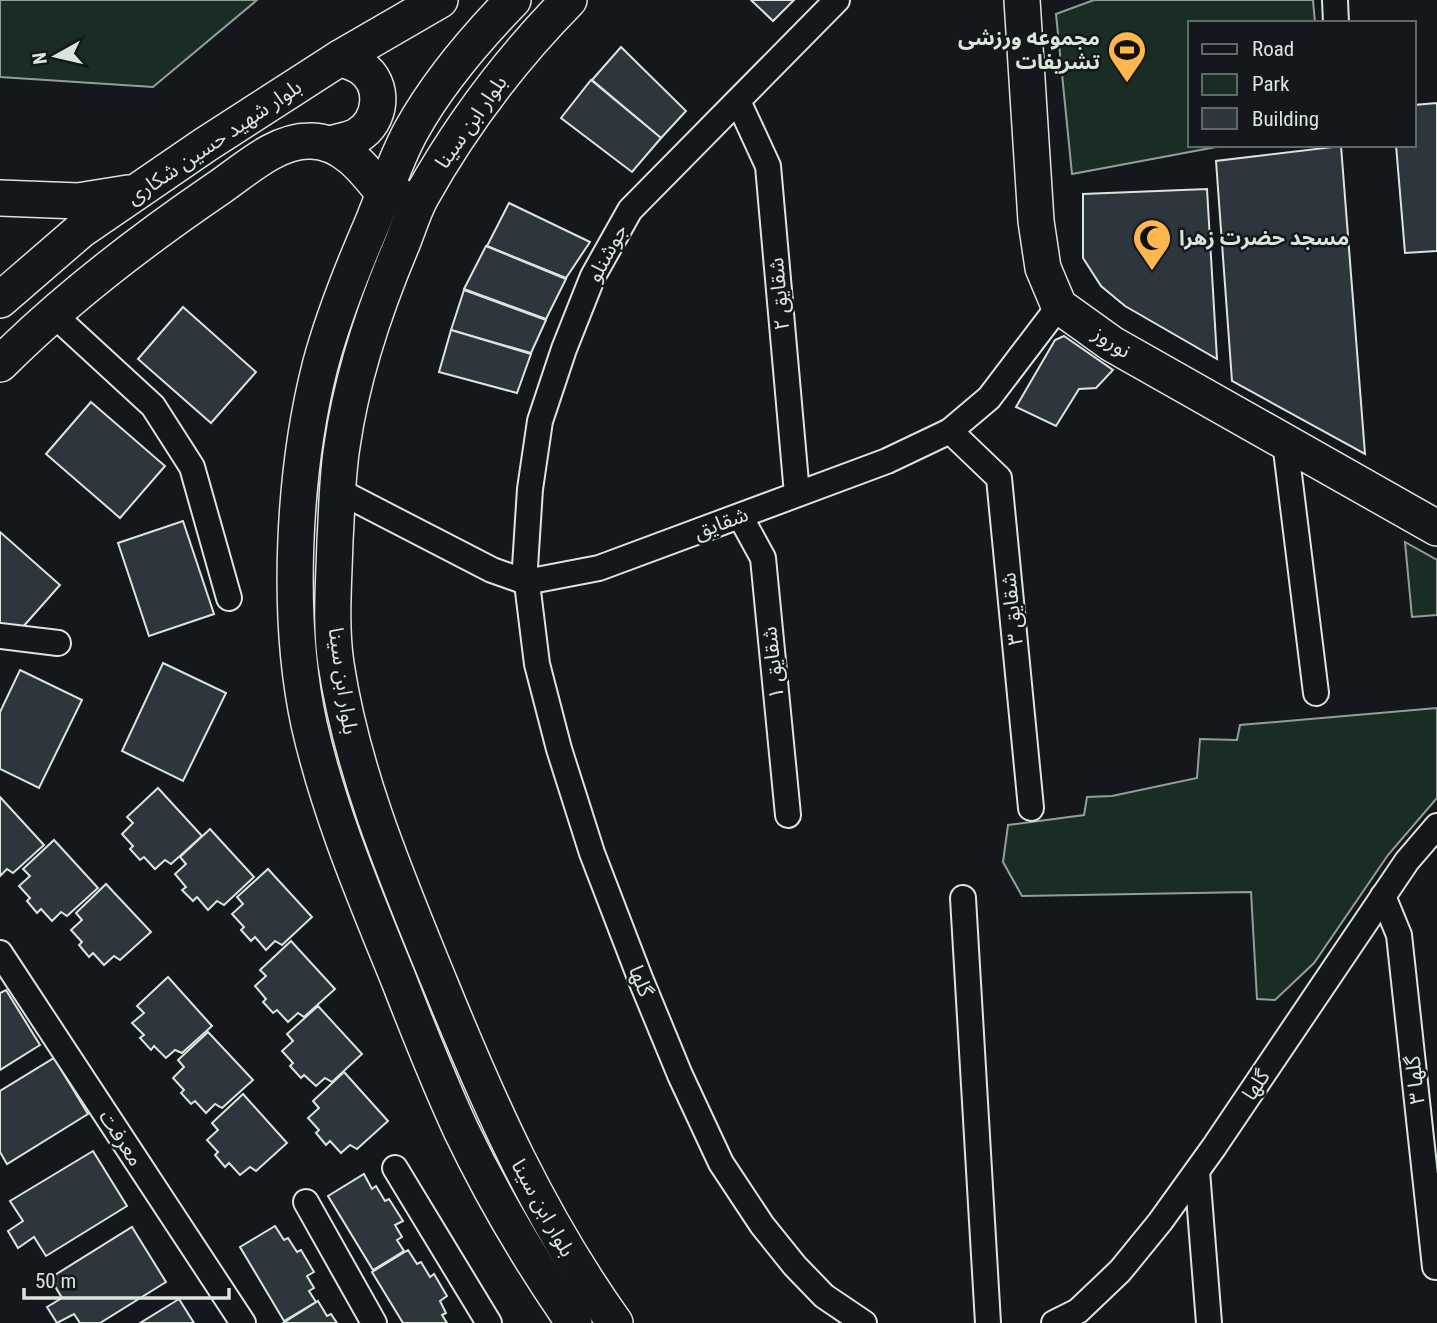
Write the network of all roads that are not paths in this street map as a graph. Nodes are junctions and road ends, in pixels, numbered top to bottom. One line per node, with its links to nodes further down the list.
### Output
1 (440, 0): 8 (main road, بلوار شهید حسین شکاری)
2 (513, 0): 12 (main road, بلوار ابن سینا)
3 (569, 0): 14 (main road, بلوار ابن سینا)
4 (837, 0): 9 (street, جوشنلو)
5 (1022, 0): 16 (main road)
6 (1335, 0): 7 (street)
7 (1336, 21)
8 (341, 58): 10 (main road); 11 (main road, بلوار شهید حسین شکاری)
9 (738, 101): 22 (street, شقایق ۲); 25 (street, جوشنلو)
10 (331, 144): 12 (main road); 17 (main road, بلوار شهید حسین شکاری)
11 (139, 191): 13 (main road); 15 (main road, بلوار شهید حسین شکاری)
12 (384, 194): 14 (main road); 43 (main road, بلوار ابن سینا)
13 (0, 198)
14 (419, 201): 21 (main road, بلوار ابن سینا)
15 (3, 286)
16 (1059, 306): 19 (street, شقایق); 20 (main road, نوروز)
17 (53, 314): 18 (main road, بلوار شهید حسین شکاری); 26 (street)
18 (0, 363)
19 (950, 431): 22 (street, شقایق); 30 (street, شقایق ۳)
20 (1285, 442): 24 (main road, نوروز); 29 (street)
21 (339, 491): 25 (street); 44 (main road, بلوار ابن سینا)
22 (797, 494): 23 (street, شقایق)
23 (740, 516): 25 (street, شقایق); 31 (street, شقایق ۱)
24 (1437, 528)
25 (526, 582): 45 (street, گلها)
26 (229, 598)
27 (0, 636): 28 (street)
28 (58, 643)
29 (1316, 693)
30 (1031, 808)
31 (789, 816)
32 (1437, 826): 33 (street, گلها)
33 (1383, 896): 37 (street, گلها); 39 (street, گلها ۳)
34 (963, 898): 46 (street)
35 (0, 953): 40 (street, معرفت)
36 (395, 1168): 42 (street)
37 (1197, 1171): 47 (street, گلها); 48 (street)
38 (306, 1202): 41 (street)
39 (1435, 1267)
40 (243, 1323)
41 (374, 1323)
42 (489, 1323)
43 (574, 1323)
44 (615, 1323)
45 (864, 1323)
46 (988, 1323)
47 (1054, 1323)
48 (1209, 1323)

